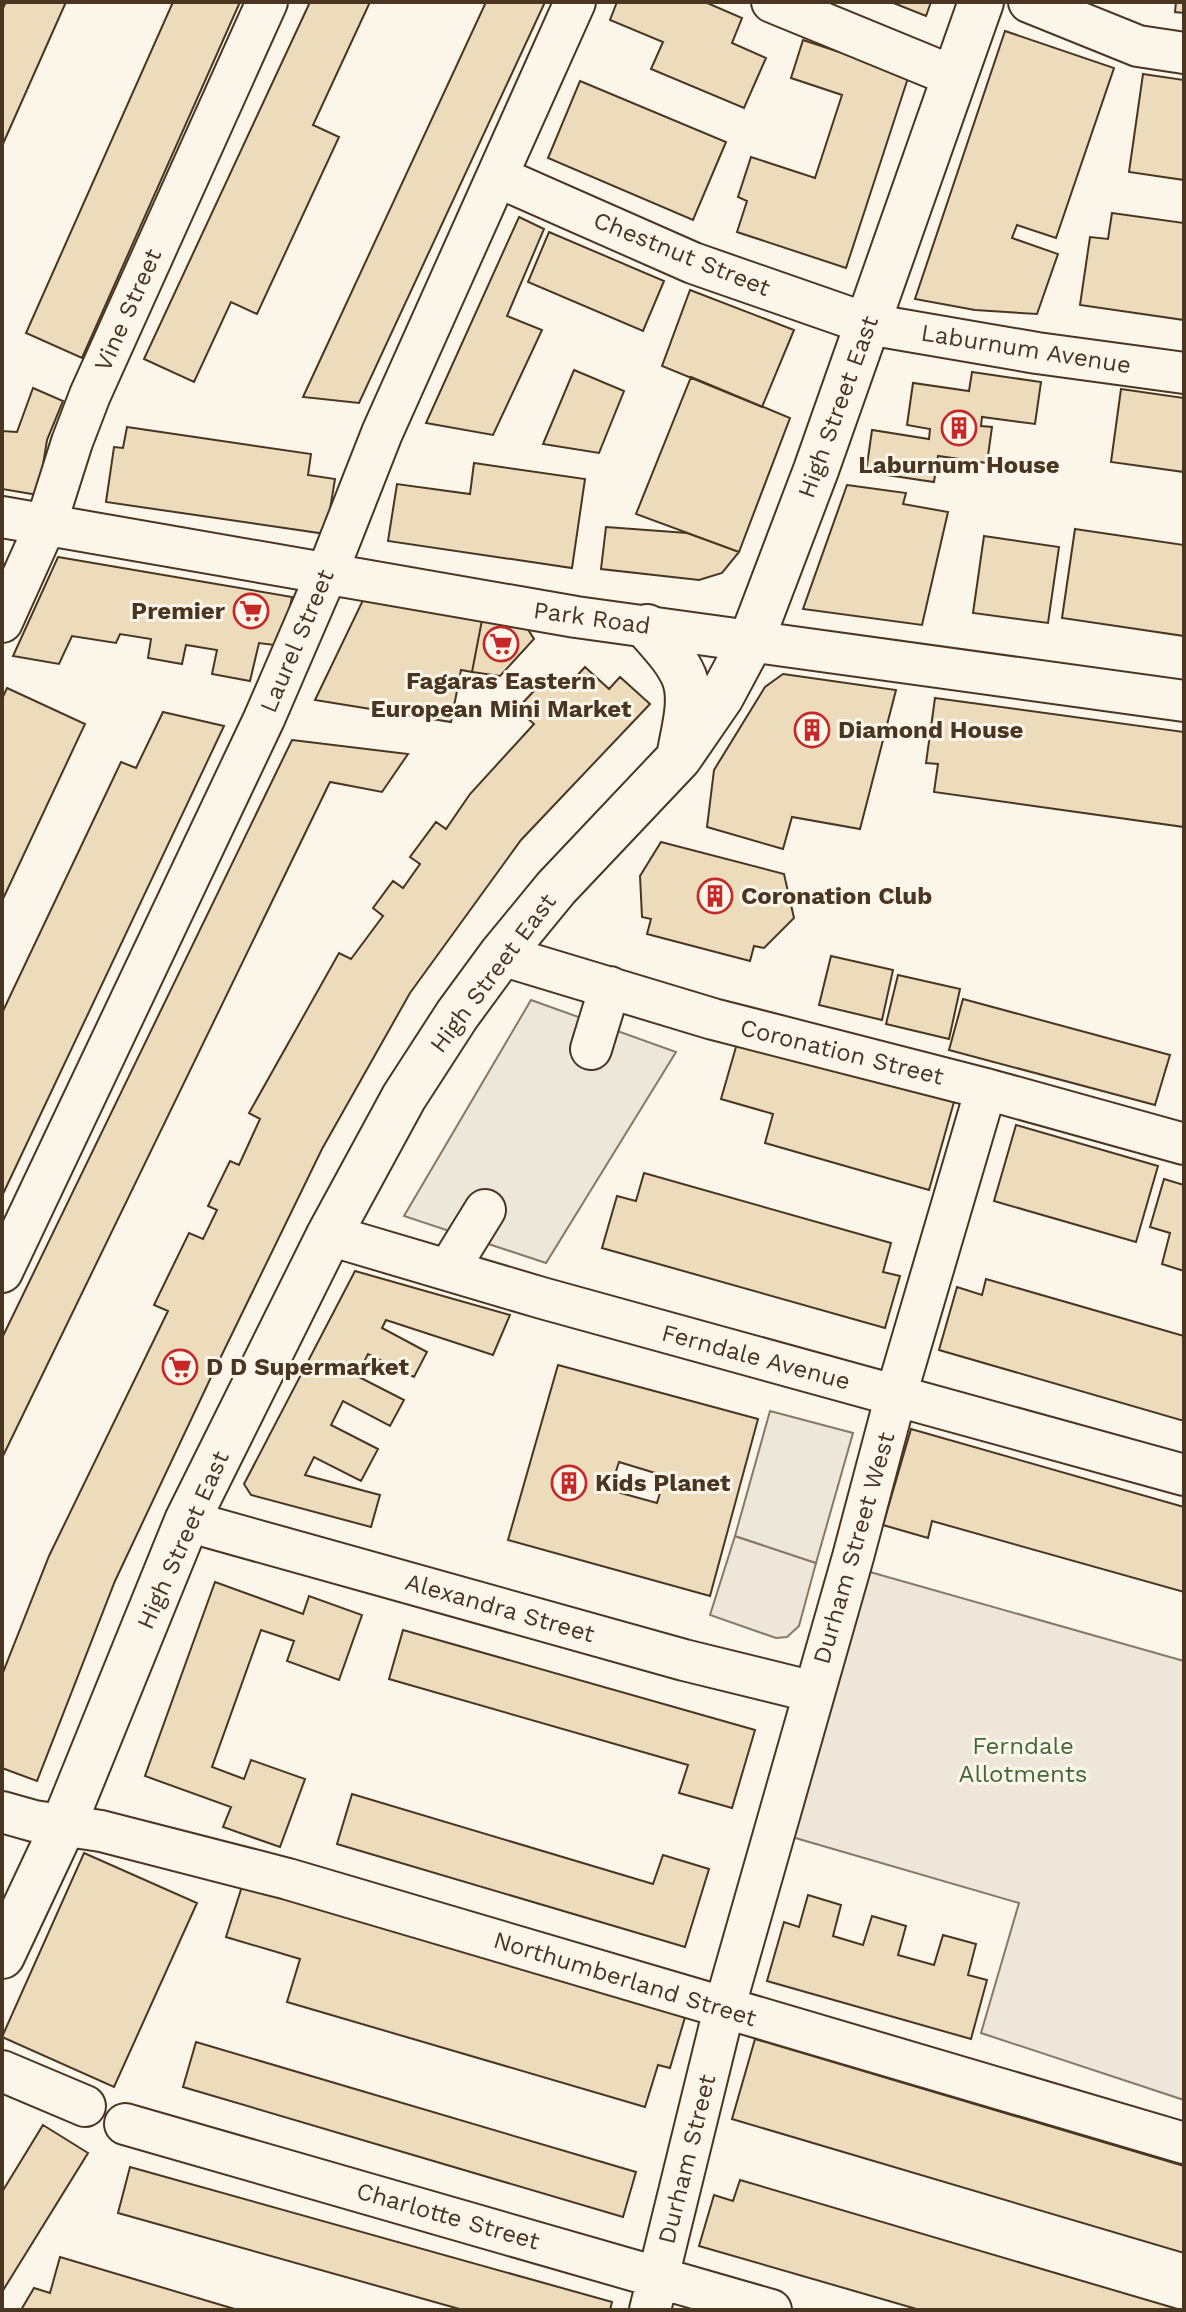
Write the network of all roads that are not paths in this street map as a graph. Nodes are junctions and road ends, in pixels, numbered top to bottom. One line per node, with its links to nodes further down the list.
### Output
1 (267, 2): 12 (street, Vine Street)
2 (575, 2): 8 (street, Laurel Street)
3 (772, 2): 7 (street)
4 (981, 2): 7 (main road, High Street East)
5 (1029, 2): 6 (street)
6 (1184, 53)
7 (955, 77): 9 (main road, High Street East)
8 (498, 177): 9 (street, Chestnut Street); 13 (street, Laurel Street)
9 (868, 324): 10 (street, Laburnum Avenue); 16 (main road, High Street East)
10 (1184, 373)
11 (2, 517): 12 (street, Park Road)
12 (46, 524): 13 (street, Park Road); 14 (street, Vine Street)
13 (327, 573): 15 (street, Park Road); 27 (street, Laurel Street)
14 (2, 622)
15 (647, 627): 16 (street, Park Road); 18 (main road)
16 (751, 641): 17 (street, Park Road); 18 (main road, High Street East)
17 (1184, 701)
18 (679, 758): 19 (main road, High Street East)
19 (501, 955): 20 (street, Coronation Street); 25 (main road, High Street East)
20 (610, 987): 21 (street); 22 (street, Coronation Street)
21 (591, 1049)
22 (986, 1089): 23 (street, Coronation Street); 28 (street, Durham Street West)
23 (1184, 1144)
24 (485, 1210): 26 (street)
25 (329, 1235): 26 (street, Ferndale Avenue); 30 (main road, High Street East)
26 (448, 1270): 28 (street, Ferndale Avenue)
27 (2, 1272)
28 (896, 1395): 29 (street, Ferndale Avenue); 31 (street, Durham Street West)
29 (1184, 1475)
30 (187, 1521): 31 (street, Alexandra Street); 33 (main road, High Street East)
31 (814, 1692): 35 (street, Durham Street West)
32 (2, 1812): 33 (street, Northumberland Street)
33 (63, 1826): 34 (main road, High Street East); 35 (street, Northumberland Street)
34 (2, 1956)
35 (724, 2009): 39 (street, Northumberland Street); 40 (street, Durham Street)
36 (2, 2071): 37 (street)
37 (85, 2106)
38 (125, 2124): 40 (street, Charlotte Street)
39 (1184, 2143)
40 (654, 2293): 41 (street, Charlotte Street)
41 (771, 2310)

